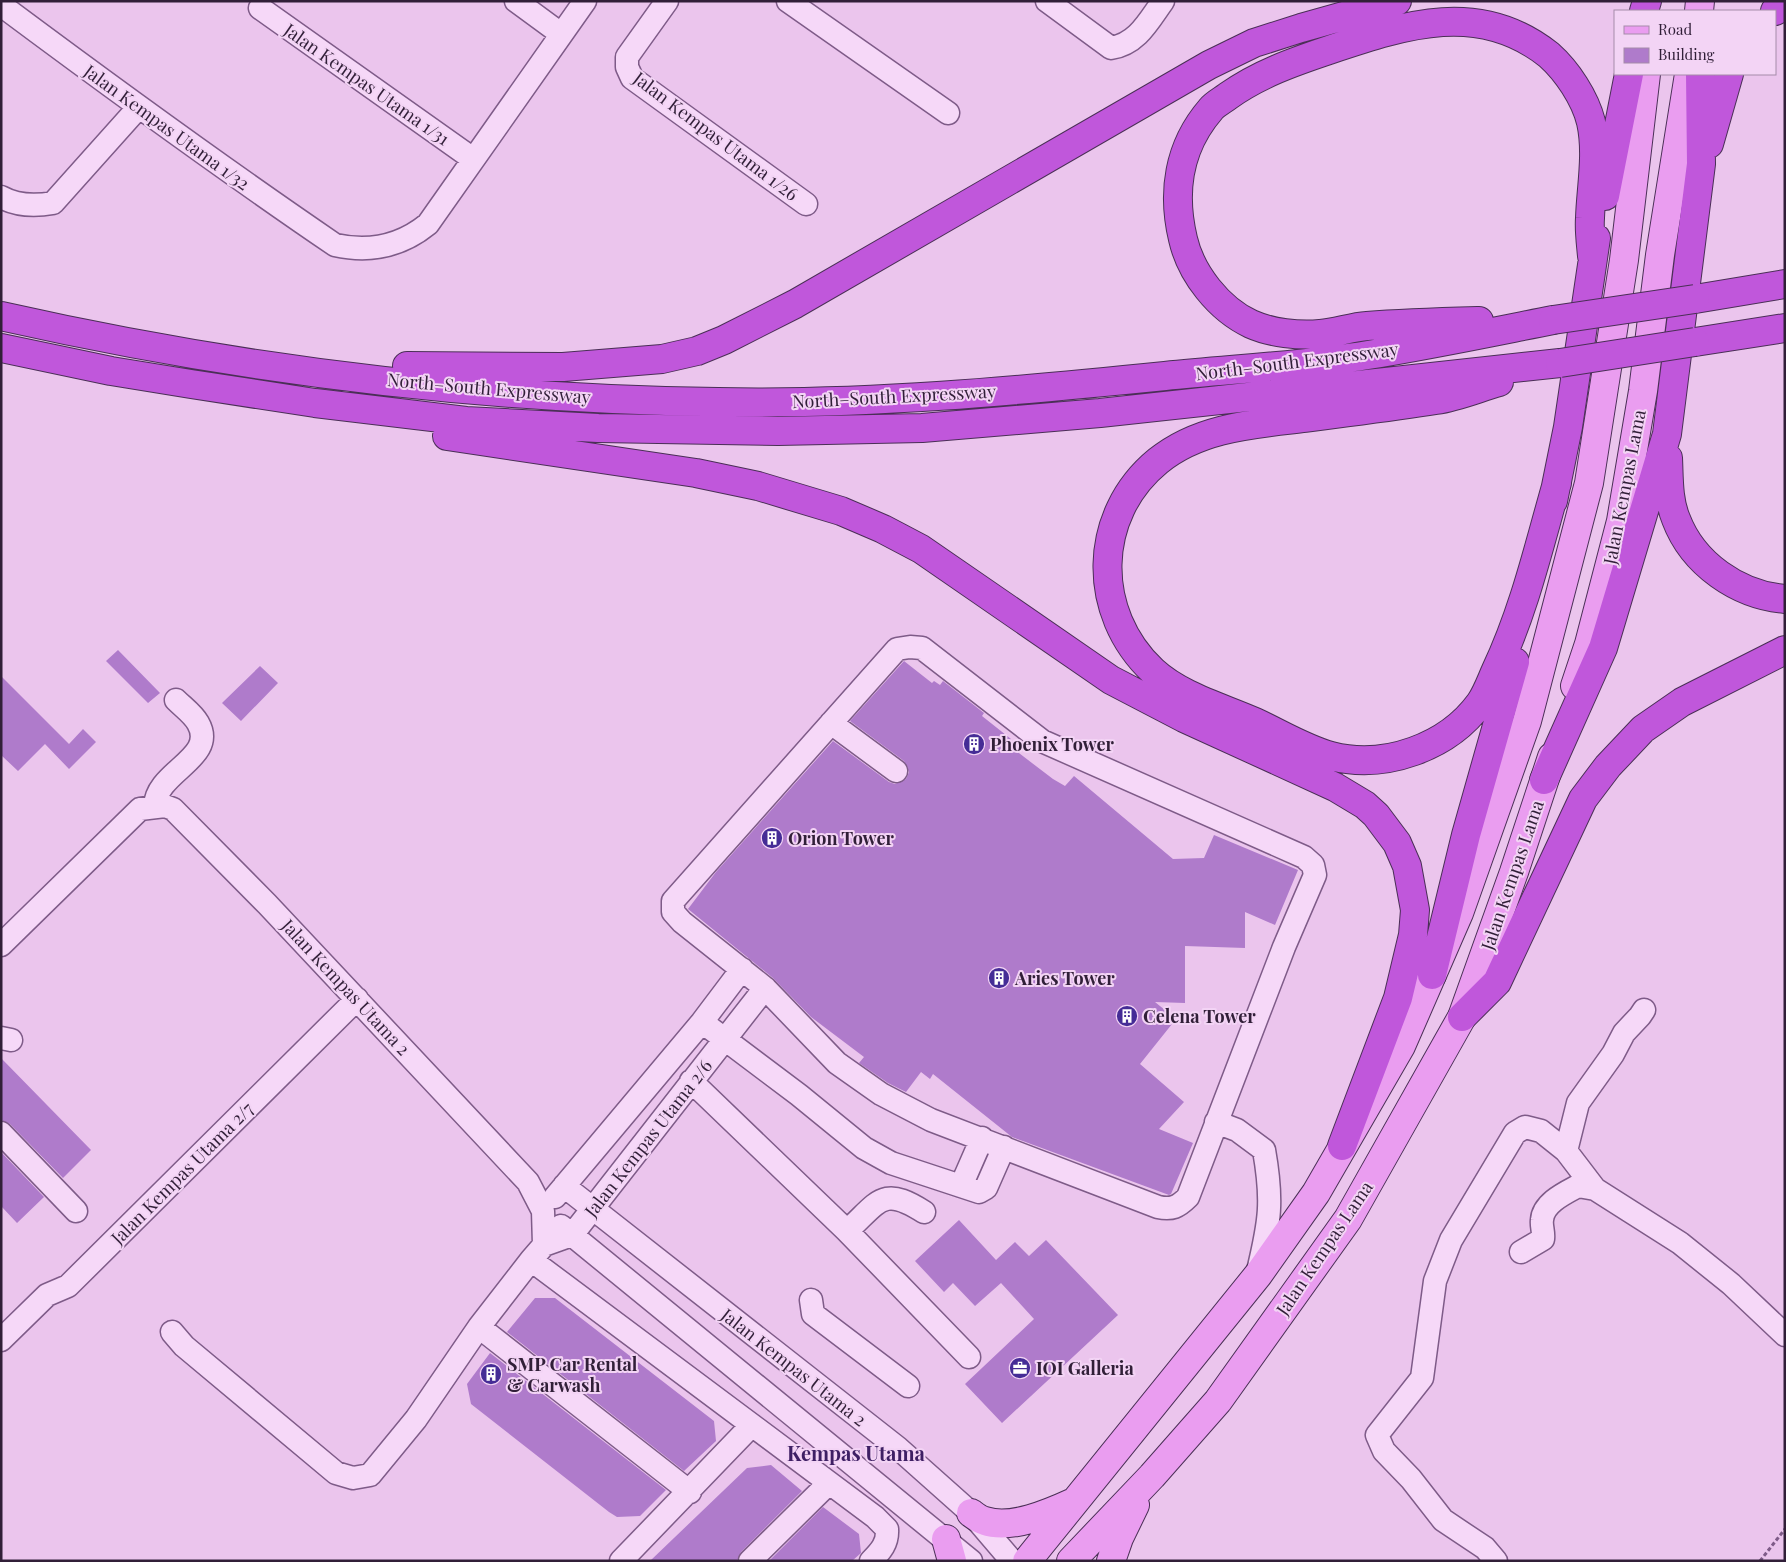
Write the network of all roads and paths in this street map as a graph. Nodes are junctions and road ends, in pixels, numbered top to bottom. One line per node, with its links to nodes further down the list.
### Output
1 (516, 1): 10 (street)
2 (585, 1): 10 (street)
3 (667, 1): 21 (street, Jalan Kempas Utama 1/26)
4 (788, 1): 17 (street)
5 (1047, 1): 6 (street)
6 (1163, 1)
7 (1397, 1): 29 (highway)
8 (1, 5): 16 (street, Jalan Kempas Utama 1/32)
9 (260, 8): 18 (street, Jalan Kempas Utama 1/31)
10 (561, 34): 18 (street)
11 (1628, 75): 22 (highway)
12 (1646, 75): 42 (main road, Jalan Kempas Lama)
13 (1689, 75): 38 (main road, Jalan Kempas Lama)
14 (1700, 75): 19 (highway)
15 (1728, 75): 19 (highway)
16 (138, 108): 18 (street, Jalan Kempas Utama 1/32); 20 (street)
17 (948, 113)
18 (474, 160)
19 (1701, 164): 31 (highway)
20 (1, 197)
21 (806, 204)
22 (1592, 256): 25 (highway); 32 (highway)
23 (1785, 284): 25 (highway, North–South Expressway, bridge)
24 (1, 316): 29 (highway, North–South Expressway)
25 (1553, 320): 29 (highway, North–South Expressway)
26 (1780, 331): 28 (highway, North–South Expressway, bridge)
27 (1, 348): 30 (highway, North–South Expressway)
28 (1560, 363): 30 (highway, North–South Expressway); 32 (highway)
29 (321, 373)
30 (315, 403): 54 (highway)
31 (1667, 434): 33 (highway); 38 (highway)
32 (1557, 483): 42 (highway)
33 (1785, 599)
34 (1785, 650): 46 (highway)
35 (176, 700): 39 (street)
36 (831, 724): 37 (street); 41 (street); 50 (street)
37 (896, 771)
38 (1544, 780): 46 (main road, Jalan Kempas Lama)
39 (155, 806): 40 (street); 44 (street, Jalan Kempas Utama 2)
40 (1, 945)
41 (742, 969): 43 (street); 47 (street, Jalan Kempas Utama 2/6)
42 (1432, 975): 54 (main road, Jalan Kempas Lama)
43 (765, 988): 48 (street, Jalan Kempas Utama 2/6); 52 (street)
44 (357, 999): 56 (street, Jalan Kempas Utama 2); 73 (street, Jalan Kempas Utama 2/7)
45 (1644, 1010): 55 (street)
46 (1462, 1017): 77 (main road, Jalan Kempas Lama)
47 (702, 1022): 48 (street); 57 (street, Jalan Kempas Utama 2/6)
48 (724, 1040): 49 (street, Jalan Kempas Utama 2/6); 58 (street)
49 (691, 1081): 60 (street, Jalan Kempas Utama 2/6); 64 (street)
50 (1216, 1122): 53 (street); 68 (street)
51 (1, 1133): 61 (street)
52 (982, 1138): 53 (street); 58 (street)
53 (1004, 1146): 58 (street)
54 (1342, 1146): 68 (main road, Jalan Kempas Lama)
55 (1566, 1151): 59 (street); 92 (street)
56 (528, 1182): 57 (street, Jalan Kempas Utama 2/6); 62 (street, Jalan Kempas Utama 2)
57 (564, 1186): 60 (street, Jalan Kempas Utama 2); 62 (street, Jalan Kempas Utama 2/6)
58 (961, 1186)
59 (1595, 1189): 67 (street); 72 (street)
60 (592, 1208): 65 (street, Jalan Kempas Utama 2/6); 81 (street, Jalan Kempas Utama 2)
61 (76, 1211)
62 (543, 1211): 65 (street, Jalan Kempas Utama 2); 66 (street)
63 (924, 1212): 64 (street)
64 (847, 1231): 74 (street)
65 (572, 1235): 66 (street); 83 (street, Jalan Kempas Utama 2)
66 (537, 1252): 70 (street); 76 (street)
67 (1521, 1252)
68 (1258, 1275): 80 (main road, Jalan Kempas Lama)
69 (811, 1300): 75 (street)
70 (479, 1327): 71 (street); 79 (street)
71 (172, 1332)
72 (1785, 1335)
73 (1, 1340)
74 (969, 1357)
75 (908, 1386)
76 (752, 1425): 78 (street); 79 (street)
77 (1152, 1476): 90 (main road, Jalan Kempas Lama); 91 (main road)
78 (829, 1483): 85 (street); 86 (street)
79 (690, 1492): 84 (street)
80 (1076, 1502): 81 (main road); 89 (main road, Jalan Kempas Lama)
81 (971, 1513): 88 (street, Jalan Kempas Utama 2)
82 (1785, 1529): 93 (path)
83 (949, 1550): 87 (street, Jalan Kempas Utama 2)
84 (623, 1560)
85 (750, 1561)
86 (871, 1561)
87 (971, 1561)
88 (1012, 1561)
89 (1027, 1561)
90 (1071, 1561)
91 (1111, 1561)
92 (1496, 1561)
93 (1760, 1561)

